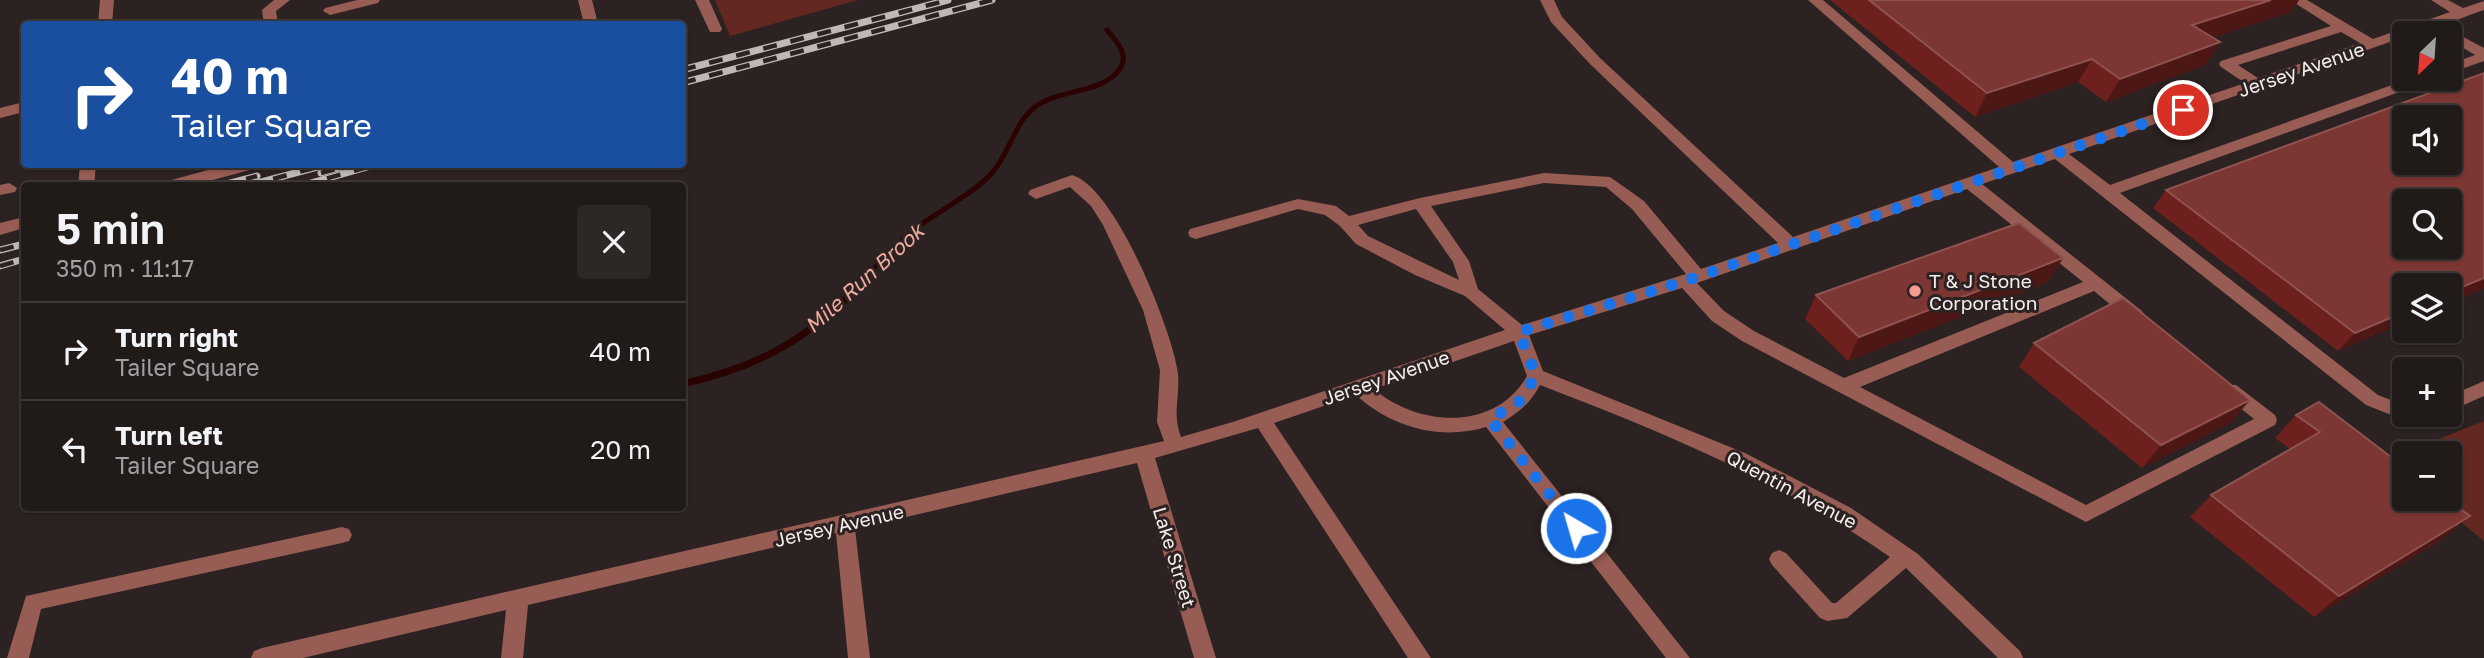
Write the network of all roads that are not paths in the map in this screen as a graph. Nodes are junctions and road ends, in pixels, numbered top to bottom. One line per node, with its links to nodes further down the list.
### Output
1 (107, 0): 13 (street)
2 (283, 0): 14 (street)
3 (373, 0): 11 (street)
4 (585, 0): 15 (street)
5 (702, 0): 18 (street)
6 (1547, 0): 40 (street)
7 (1815, 0): 30 (street)
8 (2297, 0): 17 (street)
9 (2438, 0): 12 (street)
10 (2484, 5): 12 (street, Jersey Avenue)
11 (330, 12)
12 (2462, 13): 16 (street, Jersey Avenue)
13 (105, 21)
14 (271, 21)
15 (589, 21)
16 (2438, 21)
17 (2341, 27): 21 (street); 24 (street)
18 (715, 29)
19 (2392, 37): 21 (street, Jersey Avenue)
20 (2462, 41): 22 (street)
21 (2372, 44): 24 (street, Jersey Avenue)
22 (2484, 55): 23 (street)
23 (2462, 64)
24 (2258, 84): 28 (street, Jersey Avenue)
25 (2392, 90): 33 (street)
26 (21, 108): 27 (street)
27 (0, 113)
28 (2058, 153): 30 (street, Jersey Avenue); 33 (street)
29 (236, 168): 31 (street)
30 (2011, 169): 32 (street, Jersey Avenue)
31 (185, 182)
32 (1970, 183): 40 (street, Jersey Avenue); 42 (street)
33 (2107, 192): 52 (street)
34 (1036, 194): 55 (street)
35 (1420, 203): 36 (street); 41 (street); 43 (street)
36 (1346, 222): 39 (street); 43 (street)
37 (21, 224): 38 (street)
38 (0, 229)
39 (1196, 233)
40 (1790, 244): 41 (street, Jersey Avenue)
41 (1691, 279): 45 (street, Jersey Avenue); 49 (street)
42 (2095, 284): 44 (street); 49 (street)
43 (1471, 292): 45 (street)
44 (2152, 328)
45 (1519, 332): 46 (street); 48 (street, Jersey Avenue)
46 (1536, 376): 54 (street); 59 (street, Quentin Avenue)
47 (2216, 378): 49 (street)
48 (1359, 386): 53 (street, Jersey Avenue); 54 (street)
49 (1844, 386)
50 (2484, 388): 51 (street)
51 (2462, 398)
52 (2392, 408)
53 (1262, 419): 55 (street, Jersey Avenue); 67 (street)
54 (1490, 419): 68 (street)
55 (1175, 446): 56 (street, Jersey Avenue)
56 (1144, 455): 57 (street, Jersey Avenue); 66 (street, Lake Street)
57 (845, 524): 61 (street, Jersey Avenue); 65 (street)
58 (342, 535): 62 (street)
59 (1905, 556): 60 (street); 69 (street, Quentin Avenue)
60 (1779, 559)
61 (518, 598): 63 (street, Jersey Avenue); 64 (street)
62 (18, 658)
63 (262, 658)
64 (512, 658)
65 (859, 658)
66 (1205, 658)
67 (1420, 658)
68 (1679, 658)
69 (2012, 658)

